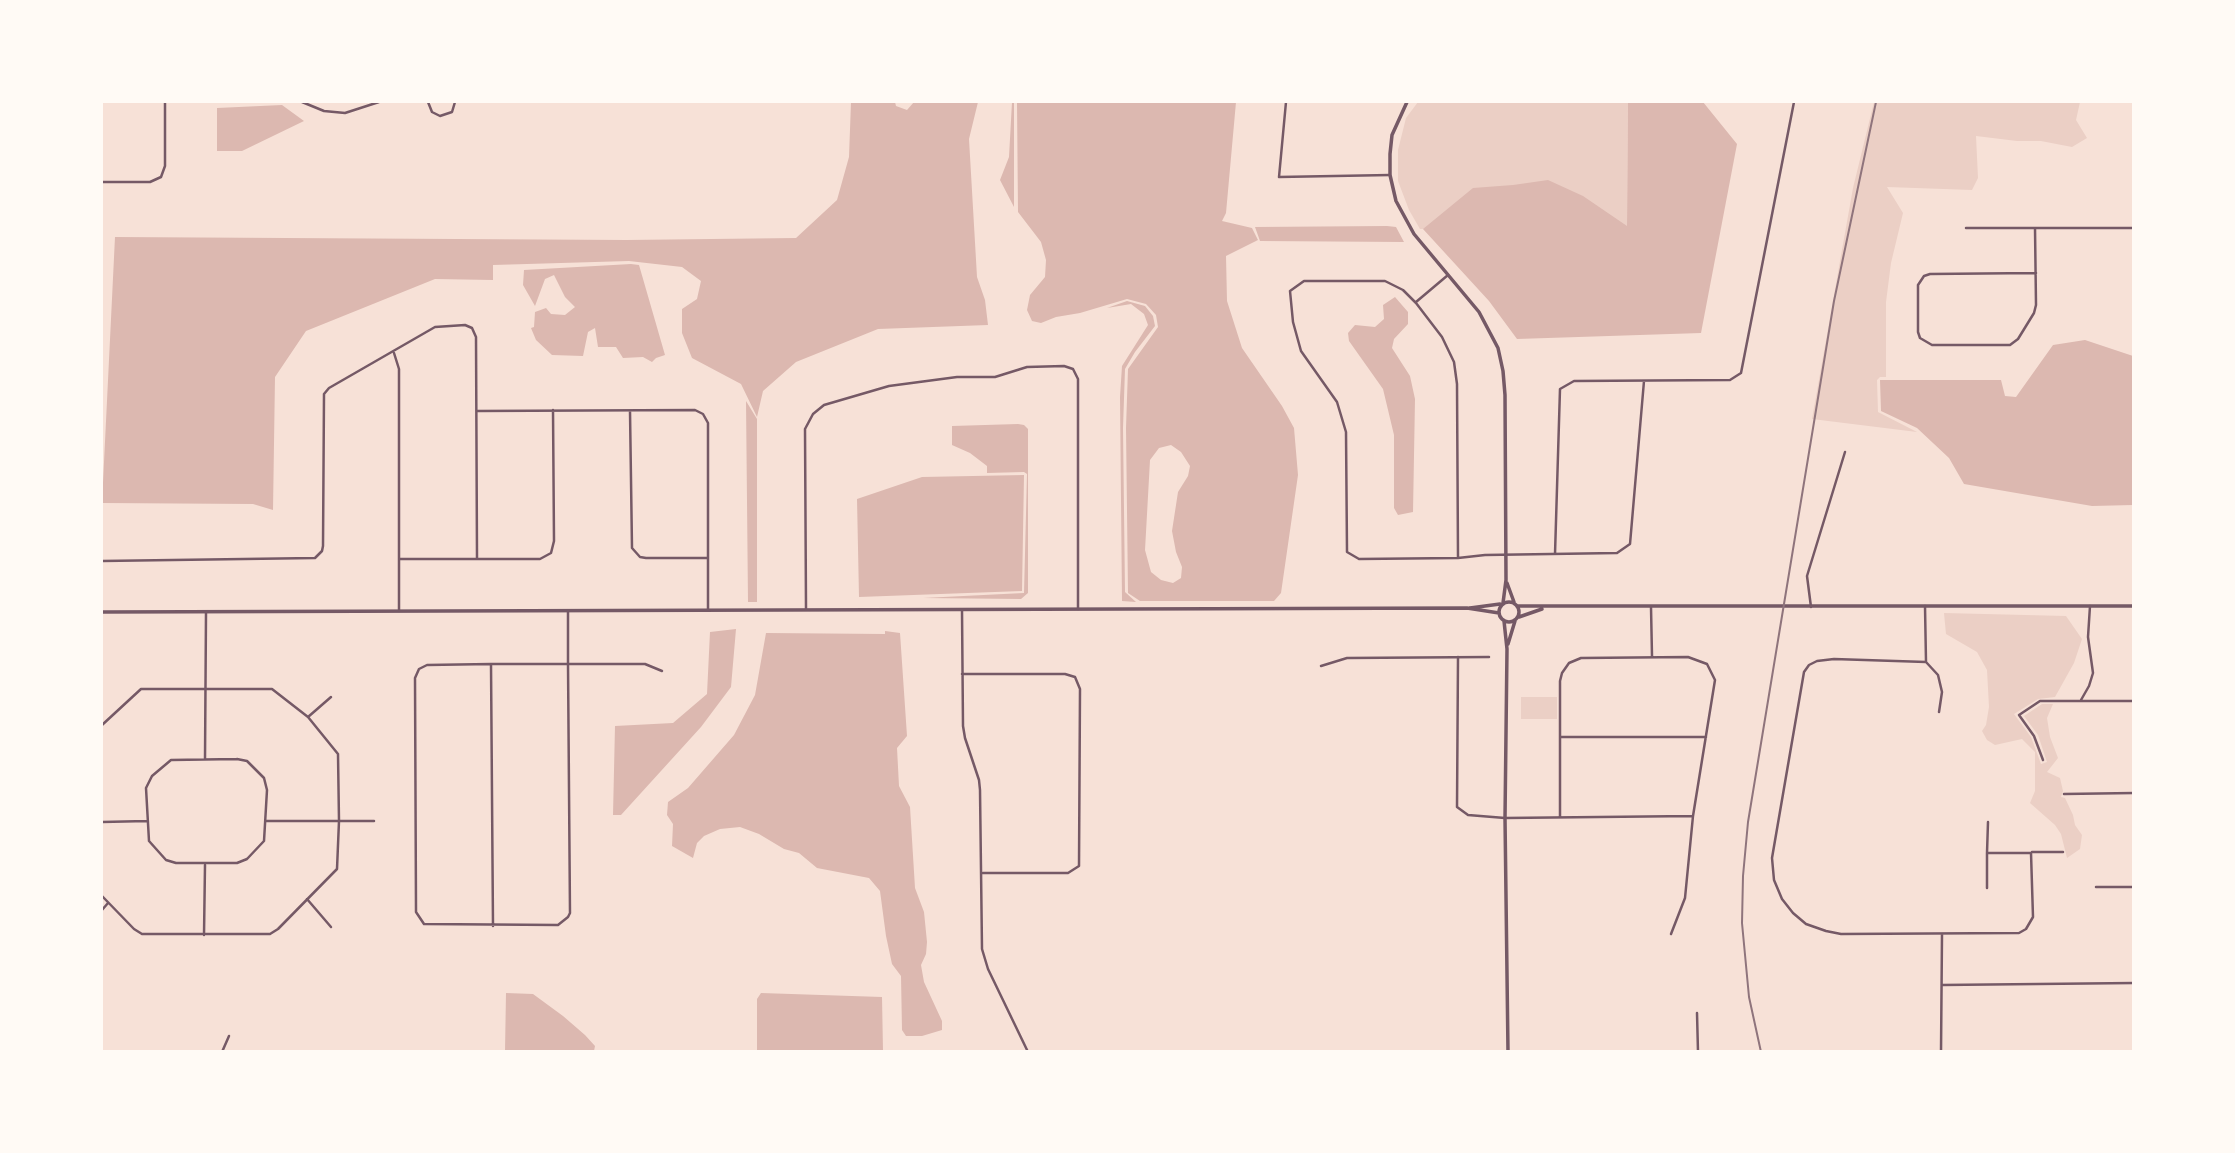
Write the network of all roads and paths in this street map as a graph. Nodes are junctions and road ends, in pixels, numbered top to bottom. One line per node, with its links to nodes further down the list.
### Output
1 (165, 102): 10 (street)
2 (303, 102): 3 (street)
3 (379, 102)
4 (428, 102): 5 (street)
5 (455, 102)
6 (1286, 102): 9 (street)
7 (1407, 102): 9 (street)
8 (1793, 102): 18 (street)
9 (1390, 175): 15 (street)
10 (102, 182)
11 (1966, 228): 12 (street)
12 (2035, 228): 13 (street); 14 (street)
13 (2133, 228)
14 (2036, 273): 14 (street)
15 (1448, 275): 16 (street); 24 (street)
16 (1416, 303): 27 (street); 27 (street)
17 (393, 352): 21 (street); 28 (street); 29 (street)
18 (1644, 381): 23 (street); 23 (street)
19 (553, 410): 20 (street); 21 (street); 25 (street)
20 (631, 410): 26 (street); 26 (street)
21 (477, 411): 25 (street)
22 (1844, 452): 37 (street)
23 (1555, 555): 24 (street)
24 (1506, 556): 27 (street); 30 (street)
25 (478, 558): 28 (street)
26 (708, 558): 42 (street)
27 (1458, 558)
28 (400, 559): 44 (street)
29 (102, 561)
30 (1506, 580): 31 (street); 32 (street)
31 (1503, 603): 32 (street); 38 (street); 48 (street)
32 (1516, 605): 39 (street); 49 (street)
33 (1925, 606): 34 (street); 37 (street); 55 (street)
34 (2090, 606): 35 (street); 63 (street)
35 (2133, 606)
36 (1651, 607): 37 (street); 39 (street); 54 (street)
37 (1811, 607)
38 (1467, 608): 41 (street); 48 (street)
39 (1545, 608): 49 (street)
40 (806, 609): 41 (street); 42 (street); 43 (street)
41 (1078, 609): 43 (street)
42 (708, 610): 45 (street)
43 (962, 610): 60 (street)
44 (399, 611): 45 (street); 47 (street)
45 (568, 611): 57 (street)
46 (102, 612): 47 (street)
47 (206, 612): 61 (street)
48 (1499, 613): 50 (street)
49 (1517, 618): 50 (street); 51 (street)
50 (1504, 621): 51 (street)
51 (1507, 649): 77 (street)
52 (1458, 657): 53 (street); 58 (street); 77 (street)
53 (1489, 657)
54 (1651, 657): 70 (street); 71 (street)
55 (1926, 662): 65 (street); 100 (street)
56 (491, 664): 57 (street); 97 (street); 97 (street)
57 (568, 664): 59 (street); 97 (street)
58 (1321, 666)
59 (662, 671)
60 (962, 674): 89 (street); 89 (street)
61 (205, 688): 67 (street); 68 (street); 72 (street)
62 (331, 697): 67 (street)
63 (2081, 700): 64 (street); 73 (street)
64 (2133, 701)
65 (1939, 712)
66 (102, 715): 68 (street)
67 (308, 717): 81 (street)
68 (106, 720): 69 (street)
69 (102, 725)
70 (1560, 737): 71 (street); 78 (street)
71 (1706, 737): 76 (street)
72 (205, 759): 79 (street); 80 (street)
73 (2043, 760)
74 (2133, 793): 75 (street)
75 (2064, 794)
76 (1693, 816): 78 (street); 99 (street)
77 (1505, 817): 78 (street); 108 (street)
78 (1560, 817)
79 (147, 821): 83 (street); 88 (street)
80 (267, 821): 81 (street); 88 (street)
81 (338, 821): 82 (street); 94 (street)
82 (374, 821)
83 (102, 822)
84 (1987, 822): 87 (street)
85 (2031, 852): 86 (street); 87 (street); 100 (street)
86 (2063, 852)
87 (1987, 853): 92 (street)
88 (205, 863): 101 (street)
89 (981, 873): 107 (street)
90 (2096, 887): 91 (street)
91 (2133, 887)
92 (1987, 888)
93 (102, 896): 95 (street)
94 (307, 899): 98 (street); 101 (street)
95 (108, 903): 96 (street); 101 (street)
96 (102, 910)
97 (493, 926)
98 (331, 927)
99 (1671, 934)
100 (1942, 934): 103 (street)
101 (204, 935)
102 (2133, 983): 103 (street)
103 (1942, 985): 110 (street)
104 (1697, 1013): 109 (street)
105 (229, 1037): 106 (street)
106 (222, 1052)
107 (1028, 1052)
108 (1508, 1052)
109 (1698, 1052)
110 (1941, 1052)

